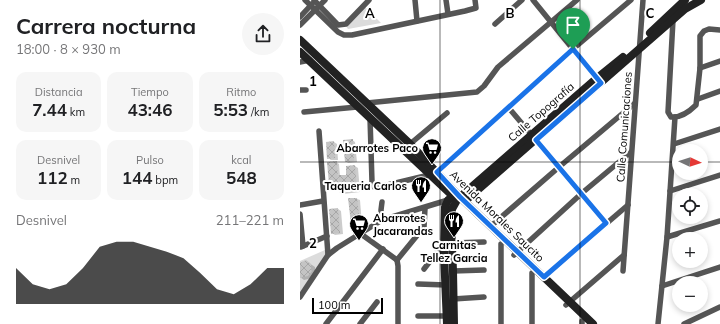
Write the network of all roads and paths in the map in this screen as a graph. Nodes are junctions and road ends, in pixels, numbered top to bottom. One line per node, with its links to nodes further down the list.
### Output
1 (304, 0): 15 (street)
2 (325, 0): 15 (street)
3 (369, 0): 15 (street)
4 (415, 0): 20 (street)
5 (446, 0): 17 (street)
6 (476, 0): 17 (street)
7 (522, 0): 22 (street)
8 (533, 0): 21 (street)
9 (577, 0): 21 (street)
10 (631, 0): 27 (street)
11 (643, 0): 26 (street, Calle Comunicaciones)
12 (673, 0): 16 (main road)
13 (685, 0): 16 (main road, Calle Topografía)
14 (701, 0): 19 (main road, Calle Topografía)
15 (315, 4): 18 (street); 20 (street); 23 (street)
16 (672, 11): 19 (main road); 26 (main road, Calle Topografía)
17 (448, 14): 20 (street)
18 (300, 17)
19 (672, 20): 26 (main road, Calle Topografía); 43 (street)
20 (417, 21)
21 (552, 23): 27 (street); 37 (street)
22 (495, 24)
23 (300, 25)
24 (720, 30): 33 (street)
25 (300, 40): 29 (main road, Avenida Morales Saucito)
26 (640, 46): 34 (main road, Calle Topografía); 38 (street, Calle Comunicaciones)
27 (573, 49): 34 (street); 40 (street)
28 (300, 52): 30 (main road, Avenida Morales Saucito)
29 (318, 57): 30 (street); 37 (main road, Avenida Morales Saucito)
30 (309, 61): 32 (street); 39 (main road, Avenida Morales Saucito)
31 (720, 61): 33 (street)
32 (300, 62)
33 (700, 68): 36 (street)
34 (599, 80): 47 (main road, Calle Topografía)
35 (720, 91): 36 (street)
36 (698, 98): 43 (street)
37 (366, 103): 48 (main road, Avenida Morales Saucito)
38 (636, 103): 50 (street, Calle Comunicaciones); 51 (street)
39 (357, 107): 41 (street); 44 (main road, Avenida Morales Saucito)
40 (508, 107): 47 (street); 53 (street)
41 (304, 112)
42 (447, 113): 48 (street)
43 (675, 117): 49 (street)
44 (370, 118): 53 (main road, Avenida Morales Saucito); 53 (street)
45 (720, 129): 49 (street)
46 (318, 131): 58 (street)
47 (534, 137): 51 (street); 57 (main road, Calle Topografía)
48 (410, 144): 53 (main road, Avenida Morales Saucito)
49 (674, 144)
50 (631, 152): 56 (street); 61 (street, Calle Comunicaciones)
51 (559, 167): 56 (street); 67 (street)
52 (672, 168): 55 (street)
53 (433, 173): 57 (main road, Avenida Morales Saucito)
54 (720, 175): 55 (street)
55 (670, 191): 70 (street)
56 (582, 193): 66 (street); 77 (street)
57 (457, 199): 62 (street); 67 (main road, Avenida Morales Saucito); 72 (main road); 73 (main road, Avenida Morales Saucito)
58 (323, 202): 60 (street); 69 (street)
59 (382, 202): 64 (street)
60 (300, 205)
61 (628, 205): 66 (street); 79 (street, Calle Comunicaciones)
62 (425, 208): 64 (street); 80 (street)
63 (300, 214): 74 (street)
64 (382, 220): 68 (street)
65 (720, 221): 70 (street)
66 (606, 223): 87 (street)
67 (491, 226): 77 (main road, Avenida Morales Saucito)
68 (361, 234): 75 (street); 78 (street)
69 (327, 236): 74 (street); 78 (street)
70 (667, 237): 90 (street)
71 (484, 242): 72 (street)
72 (448, 243): 76 (main road); 82 (street)
73 (501, 244): 77 (main road, Avenida Morales Saucito); 105 (street)
74 (302, 246)
75 (383, 249): 80 (street); 102 (street)
76 (448, 253): 84 (main road); 89 (main road)
77 (516, 254): 86 (main road, Avenida Morales Saucito); 87 (main road, Avenida Morales Saucito)
78 (328, 255): 91 (street)
79 (624, 255): 85 (street, Calle Comunicaciones); 95 (street)
80 (397, 260): 104 (street)
81 (720, 267): 90 (street)
82 (424, 269)
83 (484, 270): 84 (street)
84 (453, 271): 93 (main road)
85 (623, 271)
86 (532, 273): 95 (main road, Avenida Morales Saucito); 106 (street)
87 (544, 277): 95 (main road, Avenida Morales Saucito)
88 (418, 284): 89 (street)
89 (446, 285): 100 (main road)
90 (662, 286): 108 (street)
91 (300, 297)
92 (484, 297): 93 (street)
93 (453, 299): 100 (main road)
94 (377, 302): 103 (street)
95 (568, 303): 101 (main road, Avenida Morales Saucito); 107 (main road, Avenida Morales Saucito)
96 (720, 307): 97 (street)
97 (708, 313): 98 (street); 109 (street)
98 (720, 314)
99 (418, 316): 100 (street)
100 (450, 320)
101 (583, 323)
102 (326, 324)
103 (360, 324)
104 (398, 324)
105 (501, 324)
106 (532, 324)
107 (593, 324)
108 (658, 324)
109 (684, 324)

